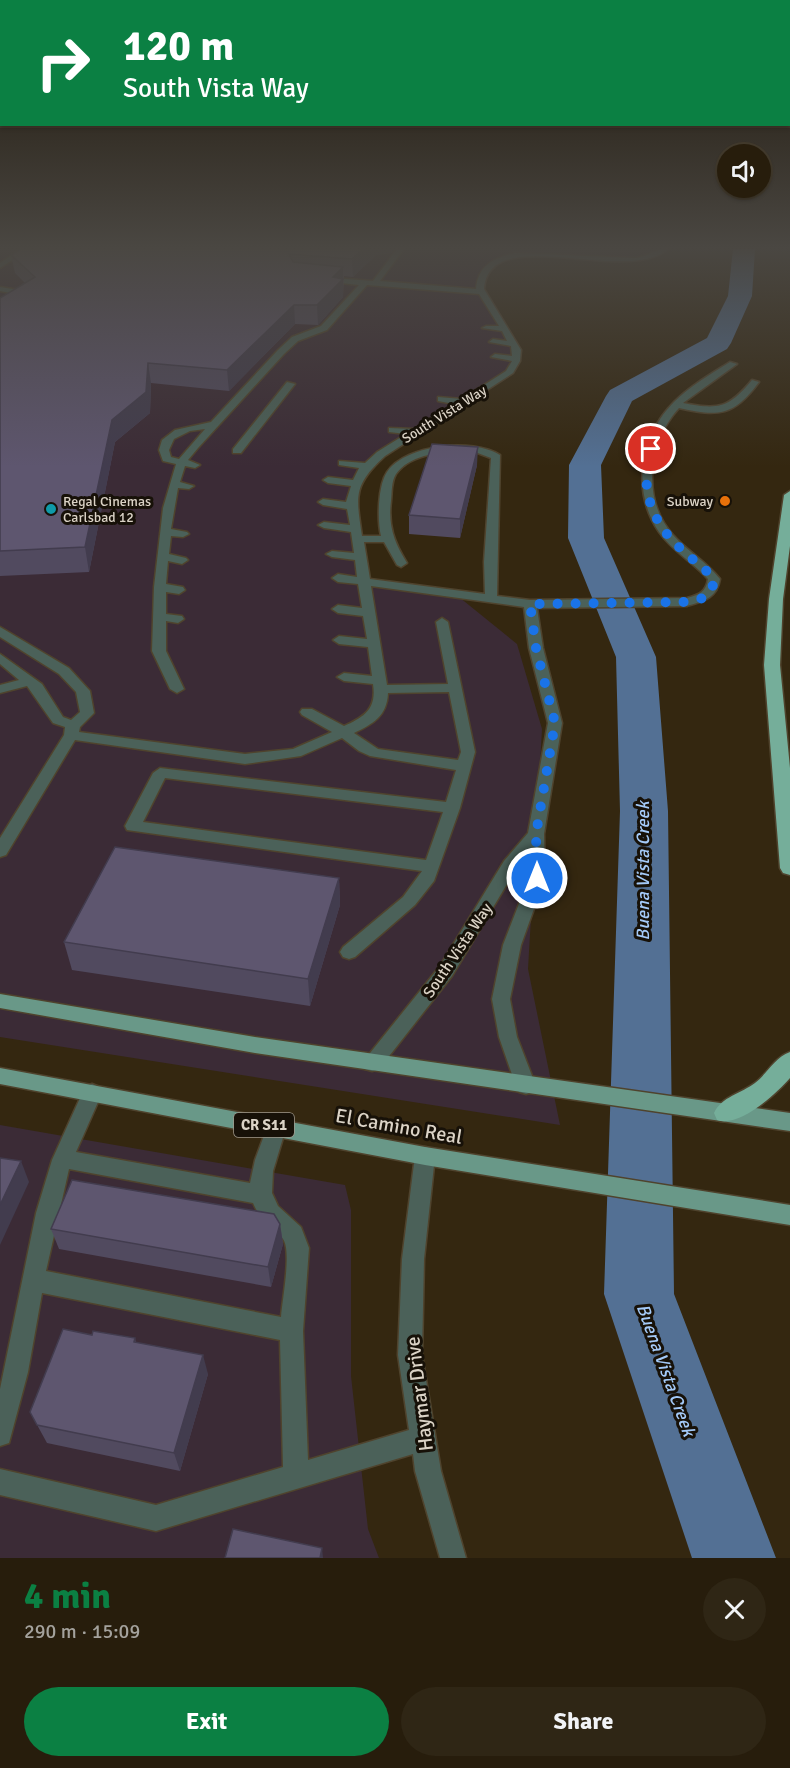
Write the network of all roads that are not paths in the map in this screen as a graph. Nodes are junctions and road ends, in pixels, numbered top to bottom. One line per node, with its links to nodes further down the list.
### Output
1 (330, 322): 3 (street)
2 (497, 322): 6 (street)
3 (324, 328): 5 (street); 7 (street)
4 (486, 328): 6 (street)
5 (336, 329)
6 (504, 329): 10 (street)
7 (295, 339): 8 (street); 11 (street)
8 (313, 340)
9 (493, 342): 10 (street)
10 (513, 344): 14 (street)
11 (280, 352): 12 (street); 16 (street)
12 (293, 353)
13 (495, 357): 14 (street)
14 (516, 359): 19 (street)
15 (733, 364): 30 (street)
16 (268, 366): 17 (street); 20 (street)
17 (281, 367)
18 (498, 372): 19 (street)
19 (509, 373): 25 (street, South Vista Way)
20 (253, 381): 21 (street); 35 (street)
21 (264, 381)
22 (755, 382): 30 (street)
23 (290, 384): 26 (street)
24 (470, 384): 25 (street)
25 (489, 386): 29 (street, South Vista Way)
26 (278, 398): 27 (street); 32 (street)
27 (289, 399)
28 (441, 399): 29 (street)
29 (464, 402): 33 (street, South Vista Way)
30 (678, 405): 75 (street)
31 (423, 413): 33 (street)
32 (265, 415): 34 (street); 37 (street)
33 (442, 415): 39 (street, South Vista Way)
34 (279, 416)
35 (214, 425): 42 (street); 46 (street)
36 (392, 430): 39 (street)
37 (252, 431): 38 (street); 44 (street)
38 (264, 432)
39 (415, 432): 40 (street, South Vista Way)
40 (398, 443): 41 (street); 45 (street); 49 (street, South Vista Way)
41 (371, 444)
42 (194, 446): 43 (street); 46 (street)
43 (209, 447)
44 (237, 451)
45 (425, 454): 50 (street); 74 (street)
46 (181, 463): 48 (street); 53 (street)
47 (343, 463): 49 (street)
48 (195, 465)
49 (364, 469): 50 (street); 52 (street)
50 (388, 477): 64 (street)
51 (328, 480): 52 (street)
52 (357, 483): 57 (street)
53 (174, 484): 54 (street); 58 (street)
54 (189, 486)
55 (790, 495): 101 (highway)
56 (323, 502): 57 (street)
57 (352, 506): 63 (street)
58 (168, 508): 59 (street); 61 (street)
59 (184, 509)
60 (324, 525): 63 (street)
61 (167, 532): 62 (street); 66 (street)
62 (183, 534)
63 (356, 534): 64 (street); 67 (street)
64 (386, 539): 69 (street)
65 (332, 554): 67 (street)
66 (164, 557): 68 (street); 72 (street)
67 (360, 557): 71 (street)
68 (182, 560)
69 (401, 563)
70 (338, 578): 71 (street)
71 (364, 582): 74 (street); 77 (street)
72 (160, 588): 73 (street); 78 (street)
73 (179, 590)
74 (491, 598): 75 (street)
75 (530, 604): 98 (street)
76 (338, 609): 77 (street)
77 (369, 613): 83 (street)
78 (161, 617): 79 (street); 84 (street)
79 (178, 619)
80 (442, 622): 90 (street)
81 (0, 631): 94 (street)
82 (339, 640): 83 (street)
83 (374, 644): 89 (street)
84 (159, 651): 85 (street); 92 (street)
85 (176, 652)
86 (0, 658): 88 (street)
87 (344, 676): 89 (street)
88 (30, 681): 91 (street); 94 (street)
89 (380, 685): 90 (street); 95 (street)
90 (455, 688): 96 (street)
91 (0, 689)
92 (177, 689)
93 (307, 712): 95 (street)
94 (72, 730): 95 (street); 99 (street)
95 (345, 733): 96 (street)
96 (464, 766): 97 (street)
97 (452, 808): 100 (street); 100 (street)
98 (536, 834): 105 (street, South Vista Way); 107 (street)
99 (0, 851)
100 (432, 867): 102 (street)
101 (790, 868)
102 (349, 952)
103 (0, 1001): 105 (main road)
104 (790, 1062): 109 (highway)
105 (372, 1063): 107 (main road)
106 (0, 1076): 108 (main road, El Camino Real / CR S11)
107 (526, 1086): 109 (main road)
108 (92, 1093): 111 (main road, El Camino Real / CR S11); 113 (street)
109 (726, 1113): 110 (main road)
110 (790, 1122)
111 (276, 1128): 112 (main road, El Camino Real / CR S11); 114 (street)
112 (425, 1156): 115 (main road, El Camino Real / CR S11); 119 (street, Haymar Drive)
113 (64, 1159): 114 (street); 116 (street)
114 (262, 1195): 117 (street)
115 (790, 1215)
116 (33, 1280): 117 (street); 118 (street)
117 (291, 1331): 120 (street)
118 (0, 1434)
119 (423, 1438): 120 (street); 122 (street, Haymar Drive)
120 (296, 1477): 121 (street)
121 (0, 1482)
122 (453, 1558)

